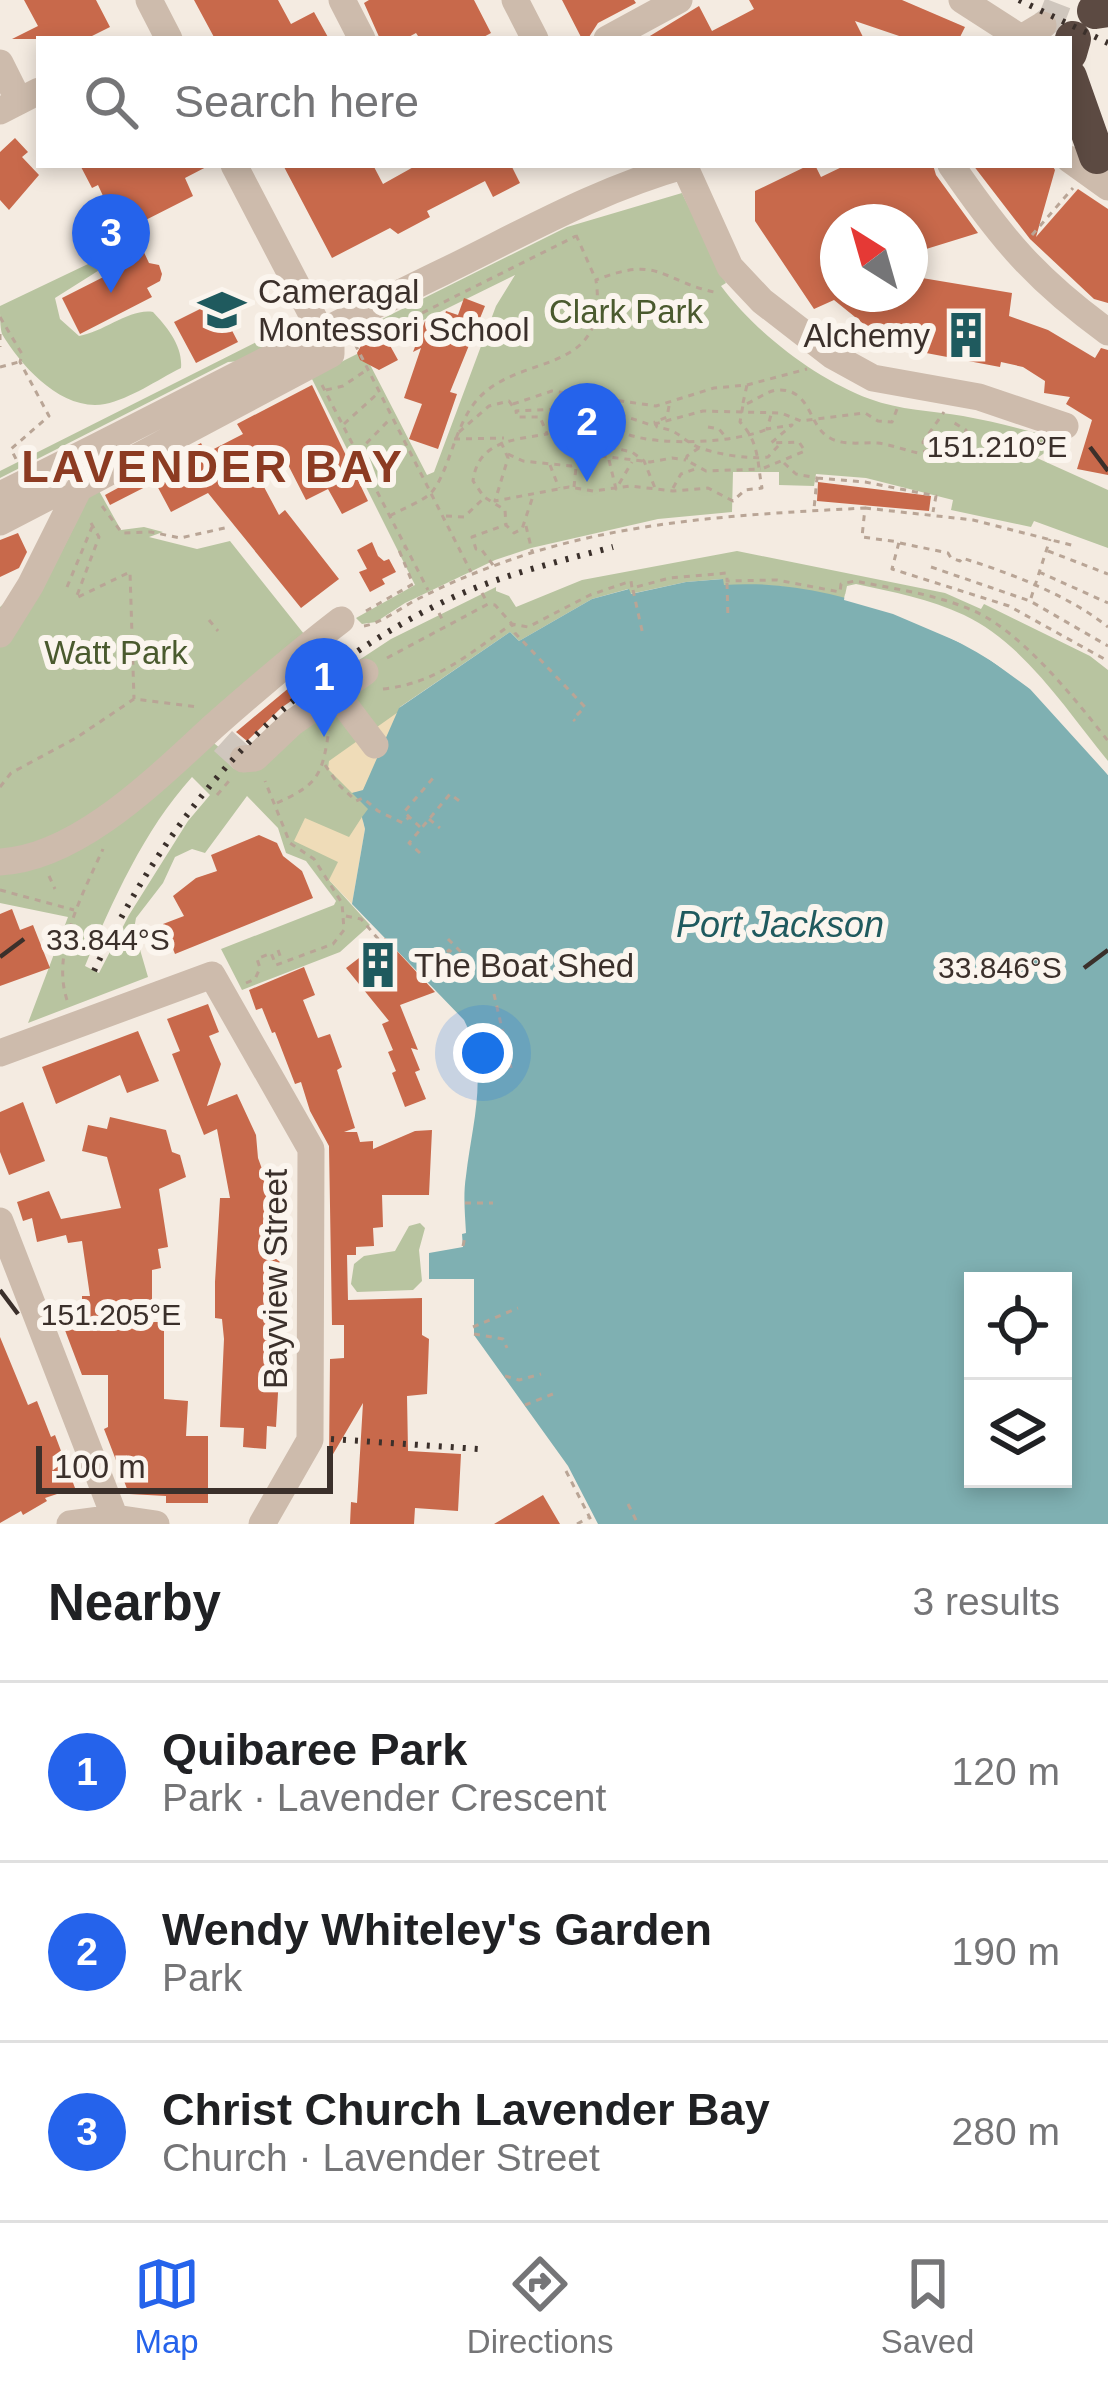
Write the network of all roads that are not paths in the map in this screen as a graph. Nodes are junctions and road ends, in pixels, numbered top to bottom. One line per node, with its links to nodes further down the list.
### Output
1 (149, 0): 7 (street)
2 (342, 0): 8 (street)
3 (514, 0): 9 (street)
4 (679, 0): 10 (street)
5 (962, 0): 6 (street)
6 (1061, 30)
7 (157, 35)
8 (360, 36)
9 (533, 36)
10 (613, 36)
11 (0, 63): 13 (street)
12 (1072, 90): 19 (highway)
13 (19, 101)
14 (1072, 125): 19 (street)
15 (236, 168): 21 (street)
16 (664, 168): 20 (street)
17 (686, 168): 23 (street)
18 (953, 168): 22 (street)
19 (1091, 171)
20 (603, 177): 21 (street)
21 (320, 330): 24 (street); 25 (street)
22 (1108, 332)
23 (1065, 426)
24 (0, 496)
25 (73, 501): 26 (street); 28 (street)
26 (0, 522)
27 (350, 622): 31 (street)
28 (0, 634)
29 (368, 681): 30 (street)
30 (334, 692): 31 (street); 32 (street)
31 (223, 738): 33 (street)
32 (375, 745)
33 (0, 862)
34 (0, 1053): 39 (street, Bayview Street)
35 (0, 1221): 36 (street)
36 (116, 1518): 37 (street); 38 (street)
37 (70, 1524)
38 (156, 1524)
39 (262, 1524)

